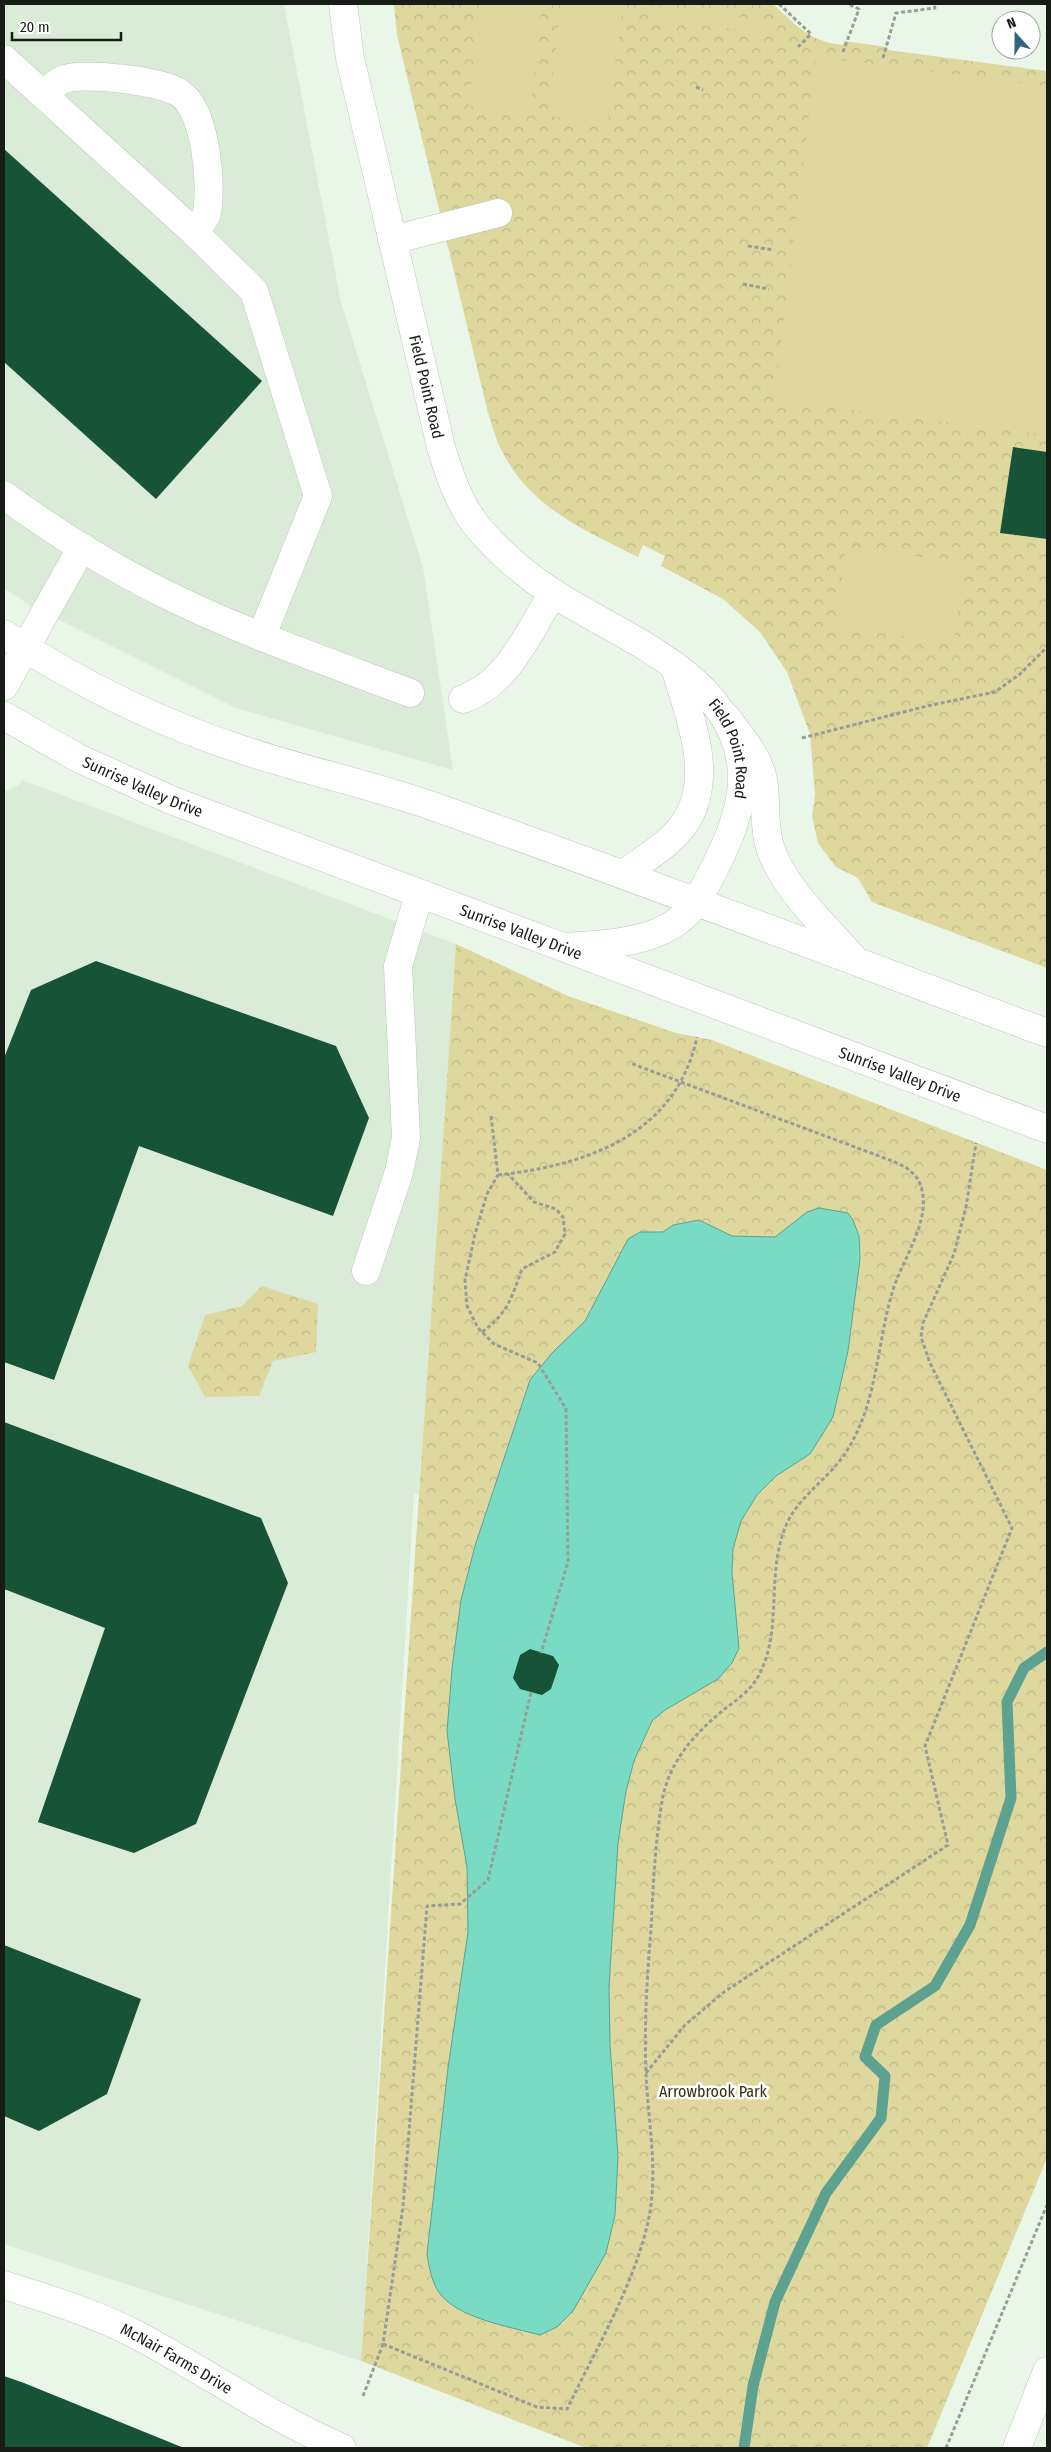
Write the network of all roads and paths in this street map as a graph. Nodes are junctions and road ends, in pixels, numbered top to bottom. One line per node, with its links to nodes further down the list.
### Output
1 (343, 4): 14 (main road, Field Point Road)
2 (779, 4): 5 (path)
3 (848, 4): 6 (path)
4 (934, 4): 7 (path)
5 (798, 47)
6 (843, 52)
7 (882, 58)
8 (4, 59): 11 (main road)
9 (696, 87): 10 (path)
10 (703, 90)
11 (44, 94): 13 (main road); 13 (main road)
12 (498, 213): 14 (main road)
13 (194, 232): 22 (main road)
14 (392, 240): 21 (main road, Field Point Road)
15 (748, 246): 16 (path)
16 (774, 250)
17 (743, 284): 18 (path)
18 (769, 289)
19 (4, 495): 20 (main road)
20 (82, 547): 22 (main road); 23 (main road)
21 (553, 593): 25 (main road, Field Point Road); 28 (main road)
22 (262, 636): 27 (main road)
23 (14, 641): 26 (main road); 32 (main road)
24 (1047, 647): 31 (path)
25 (675, 667): 30 (main road, Field Point Road); 32 (main road, Field Point Road)
26 (4, 686)
27 (410, 694)
28 (463, 699)
29 (4, 716): 33 (main road, Sunrise Valley Drive)
30 (726, 717): 34 (main road, Field Point Road); 36 (main road)
31 (802, 738)
32 (625, 873): 34 (main road)
33 (419, 895): 35 (main road, Sunrise Valley Drive); 46 (main road)
34 (697, 901): 35 (main road, Field Point Road); 36 (main road)
35 (559, 947): 42 (main road, Sunrise Valley Drive)
36 (858, 963): 37 (main road)
37 (1047, 1033)
38 (697, 1037): 40 (path)
39 (630, 1063): 40 (path)
40 (681, 1081): 44 (path); 50 (path)
41 (491, 1116): 45 (path)
42 (1047, 1129)
43 (976, 1143): 50 (path)
44 (507, 1174): 45 (path); 47 (path)
45 (498, 1175): 47 (path)
46 (366, 1271)
47 (482, 1332): 48 (path)
48 (541, 1653)
49 (531, 1692): 53 (path)
50 (646, 2073): 53 (path)
51 (1047, 2205): 58 (path)
52 (4, 2285): 56 (main road, McNair Farms Drive)
53 (383, 2344): 55 (path)
54 (1047, 2371): 59 (main road)
55 (362, 2396)
56 (303, 2440): 57 (main road, McNair Farms Drive)
57 (342, 2448)
58 (946, 2448)
59 (1017, 2448)

